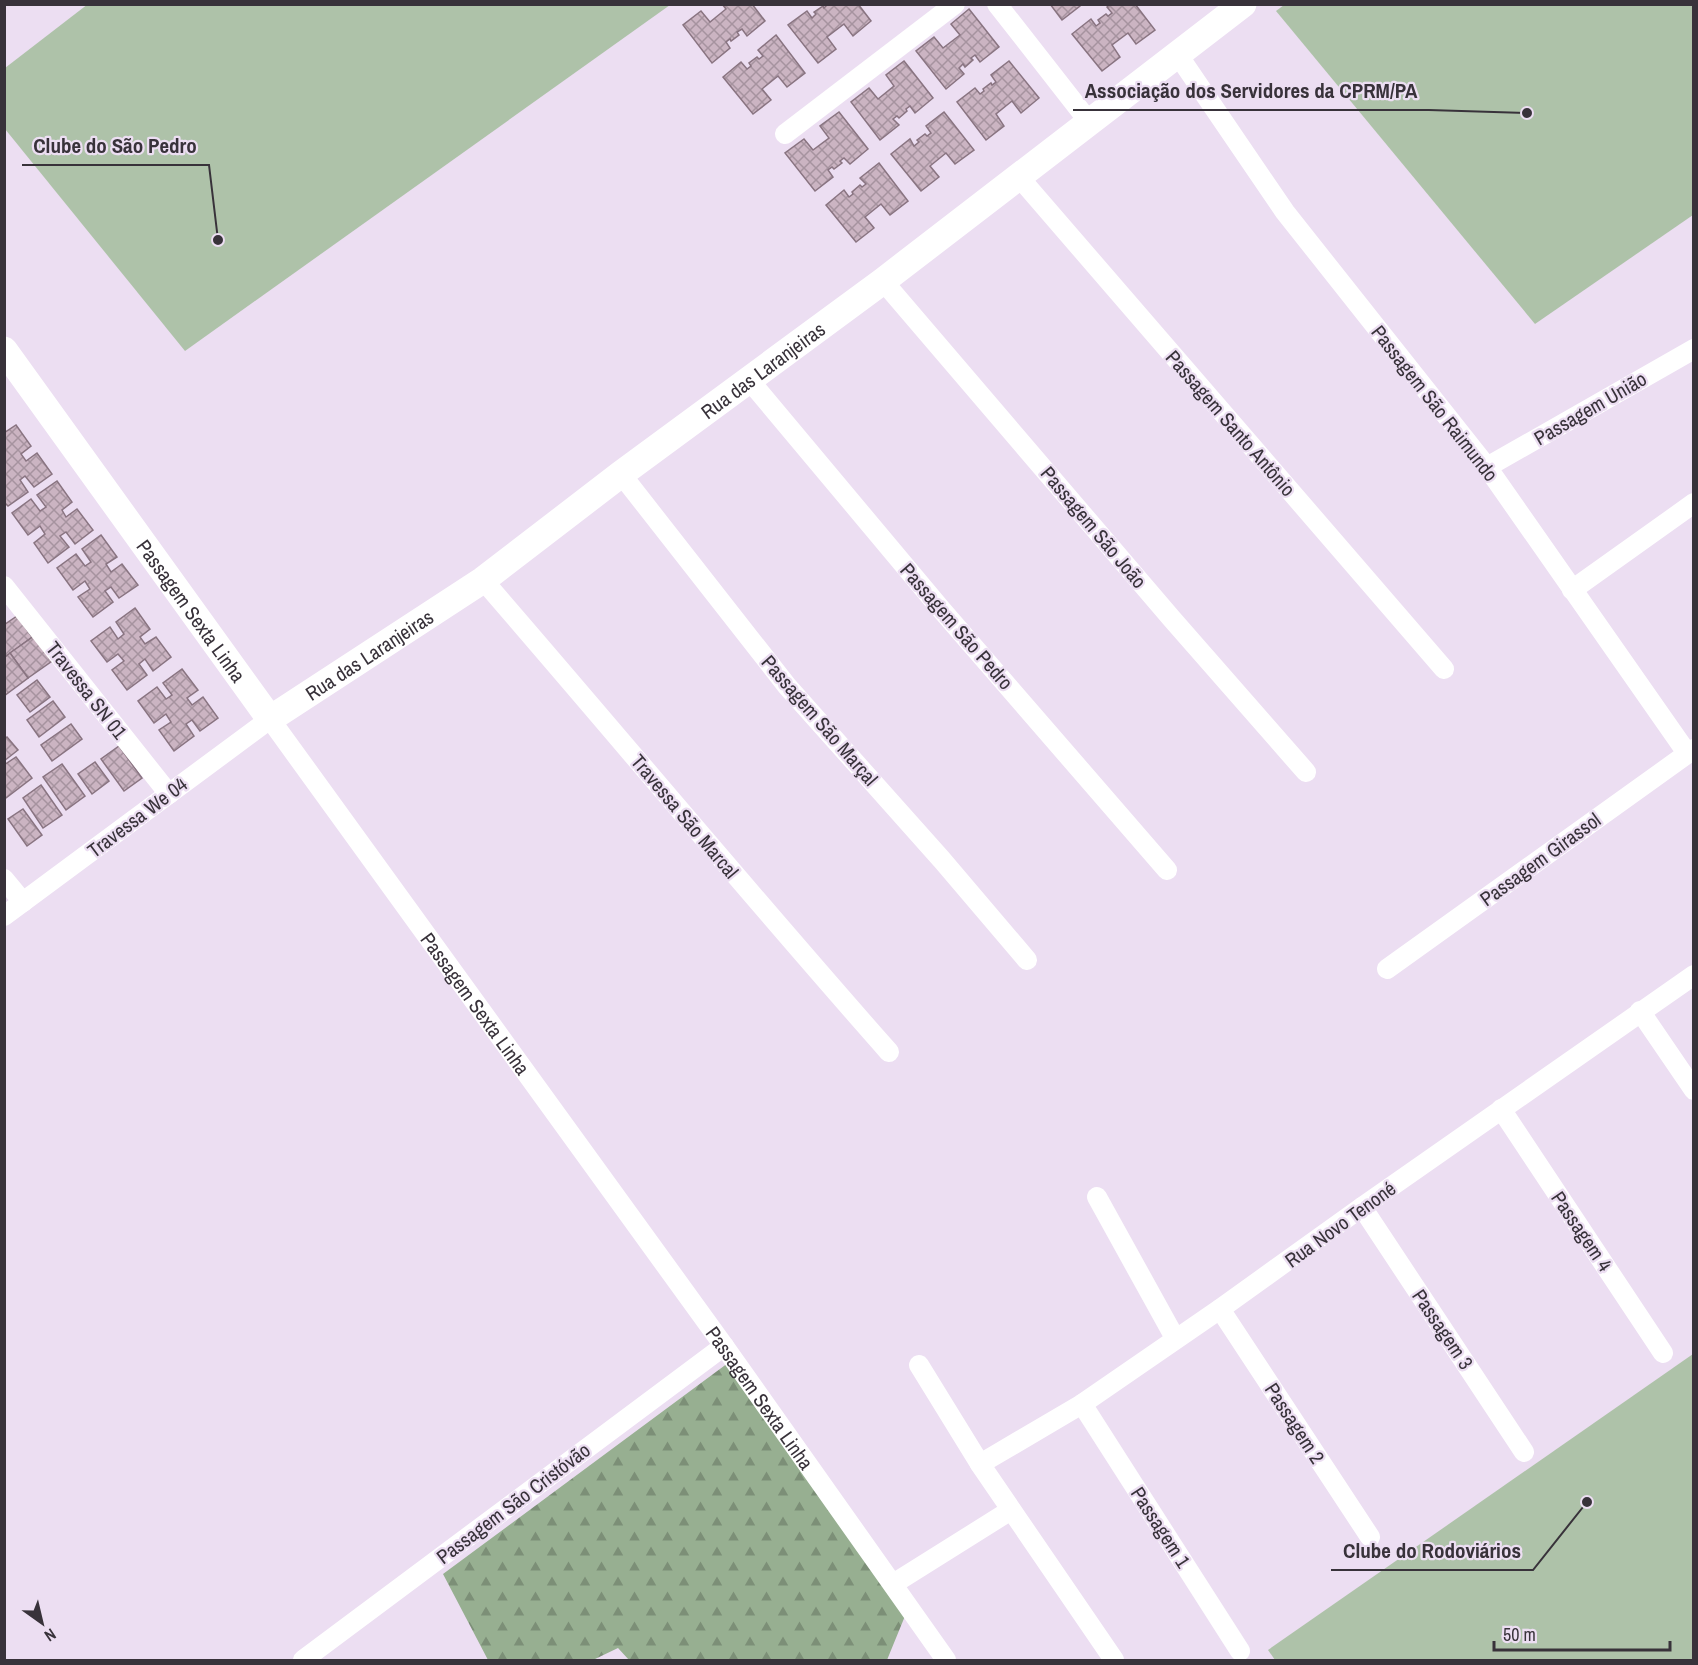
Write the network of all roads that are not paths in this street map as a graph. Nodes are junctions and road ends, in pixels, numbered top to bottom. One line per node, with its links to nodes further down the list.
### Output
1 (955, 4): 6 (street)
2 (997, 4): 5 (street)
3 (1243, 4): 4 (street, Rua das Laranjeiras)
4 (1179, 56): 5 (street, Rua das Laranjeiras); 12 (street, Passagem São Raimundo)
5 (1090, 123): 7 (street, Rua das Laranjeiras)
6 (785, 134)
7 (1018, 177): 8 (street, Rua das Laranjeiras); 18 (street, Passagem Santo Antônio)
8 (883, 282): 11 (street, Rua das Laranjeiras); 21 (street, Passagem São João)
9 (1694, 349): 12 (street, Passagem União)
10 (4, 350): 19 (street, Passagem Sexta Linha)
11 (750, 381): 13 (street, Rua das Laranjeiras); 23 (street, Passagem São Pedro)
12 (1487, 467): 17 (street, Passagem São Raimundo)
13 (621, 474): 15 (street, Rua das Laranjeiras); 27 (street, Passagem São Marçal)
14 (1694, 503): 17 (street)
15 (483, 580): 19 (street, Rua das Laranjeiras); 31 (street, Travessa São Marcal)
16 (4, 586): 22 (street, Travessa SN 01)
17 (1572, 590): 20 (street, Passagem São Raimundo)
18 (1444, 669)
19 (270, 718): 22 (street, Travessa We 04); 38 (street, Passagem Sexta Linha)
20 (1690, 751): 28 (street, Passagem Girassol)
21 (1306, 772)
22 (169, 794): 25 (street, Travessa We 04)
23 (1167, 870)
24 (4, 879): 25 (street)
25 (23, 902): 26 (street, Travessa We 04)
26 (4, 916)
27 (1027, 960)
28 (1387, 969)
29 (1694, 975): 30 (street, Rua Novo Tenoné)
30 (1640, 1011): 32 (street); 33 (street, Rua Novo Tenoné)
31 (889, 1052)
32 (1694, 1090)
33 (1501, 1109): 35 (street, Rua Novo Tenoné); 39 (street, Passagem 4)
34 (1097, 1197): 37 (street)
35 (1362, 1207): 36 (street, Rua Novo Tenoné); 42 (street, Passagem 3)
36 (1221, 1309): 37 (street, Rua Novo Tenoné); 45 (street, Passagem 2)
37 (1175, 1338): 41 (street, Rua Novo Tenoné)
38 (724, 1346): 46 (street, Passagem Sexta Linha); 48 (street, Passagem São Cristóvão)
39 (1663, 1353)
40 (919, 1365): 43 (street)
41 (1082, 1404): 43 (street, Rua Novo Tenoné); 47 (street, Passagem 1)
42 (1524, 1452)
43 (980, 1464): 44 (street)
44 (1011, 1510): 46 (street); 50 (street)
45 (1370, 1537)
46 (892, 1584): 49 (street, Passagem Sexta Linha)
47 (1240, 1651)
48 (303, 1660)
49 (946, 1660)
50 (1114, 1660)

